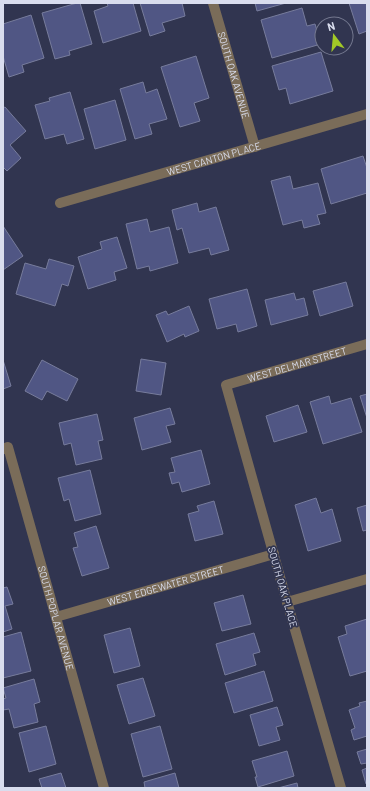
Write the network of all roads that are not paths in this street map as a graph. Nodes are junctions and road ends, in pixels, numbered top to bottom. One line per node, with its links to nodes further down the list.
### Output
1 (213, 3): 3 (street, SOUTH OAK AVENUE)
2 (367, 114): 3 (street, WEST CANTON PLACE)
3 (255, 147): 4 (street, WEST CANTON PLACE)
4 (60, 203)
5 (367, 344): 6 (street, WEST DELMAR STREET)
6 (226, 385): 8 (street, SOUTH OAK PLACE)
7 (6, 448): 11 (street, SOUTH POPLAR AVENUE)
8 (274, 554): 10 (street, SOUTH OAK PLACE); 11 (street, WEST EDGEWATER STREET)
9 (367, 579): 10 (street)
10 (287, 602): 13 (street, SOUTH OAK PLACE)
11 (56, 617): 12 (street, SOUTH POPLAR AVENUE)
12 (104, 788)
13 (341, 788)

